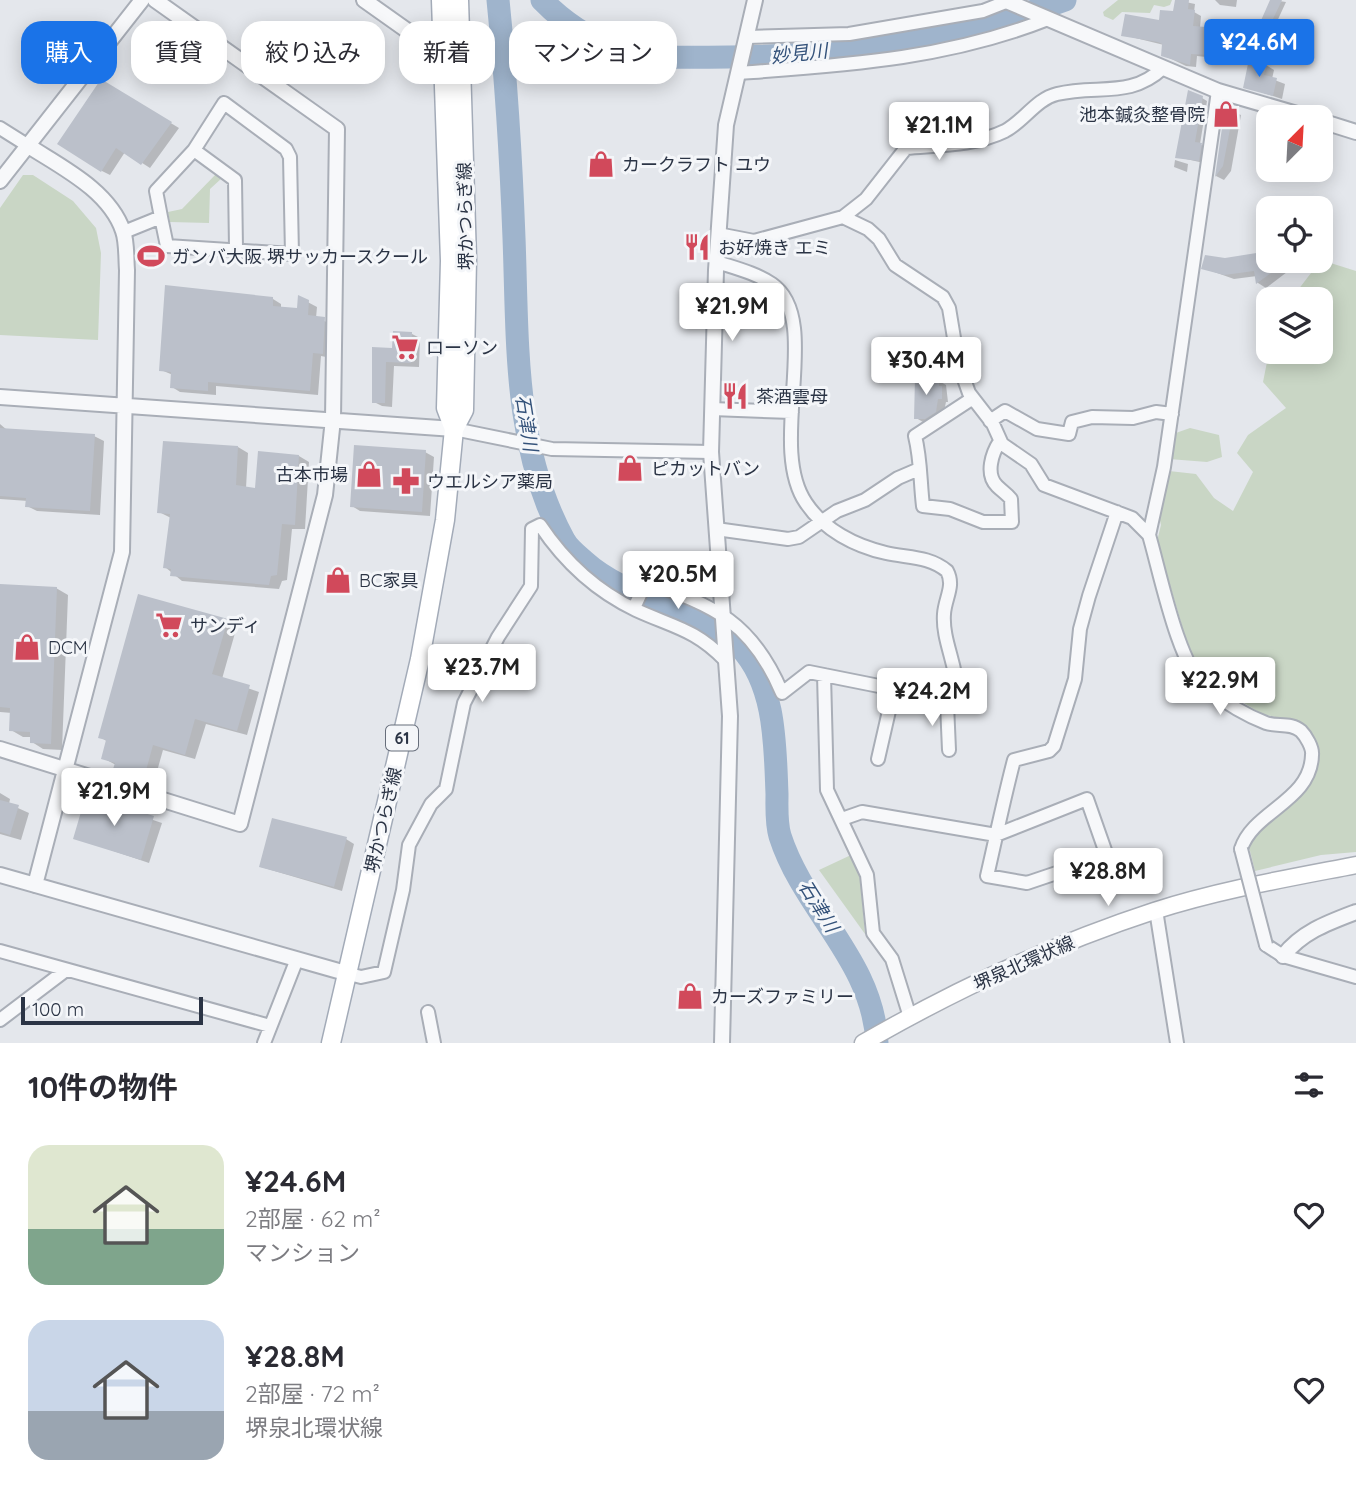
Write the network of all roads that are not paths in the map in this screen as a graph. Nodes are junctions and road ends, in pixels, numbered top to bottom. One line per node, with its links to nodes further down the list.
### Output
1 (142, 0): 22 (street)
2 (155, 0): 37 (street)
3 (363, 0): 11 (street)
4 (441, 0): 9 (main road, 堺かつらぎ線 / 61)
5 (459, 0): 10 (main road, 堺かつらぎ線 / 61)
6 (755, 0): 12 (street)
7 (1009, 1): 8 (street); 12 (street)
8 (1046, 19): 13 (street); 14 (street)
9 (442, 21)
10 (460, 21)
11 (399, 25)
12 (747, 38): 14 (street)
13 (1163, 68): 17 (street); 26 (street)
14 (740, 70): 28 (street)
15 (444, 84): 39 (main road, 堺かつらぎ線 / 61)
16 (462, 84): 39 (main road, 堺かつらぎ線 / 61)
17 (1218, 91): 18 (street); 36 (street)
18 (1266, 105)
19 (1334, 125): 21 (street)
20 (0, 128): 22 (street)
21 (1356, 132)
22 (27, 145): 24 (street); 27 (street)
23 (194, 150): 25 (street); 29 (street); 29 (street)
24 (0, 181)
25 (161, 217): 27 (street); 29 (street)
26 (843, 217): 28 (street); 32 (street)
27 (124, 232): 33 (street)
28 (718, 234): 30 (street)
29 (236, 248)
30 (717, 262): 34 (street); 35 (street)
31 (0, 397): 33 (street)
32 (973, 398): 38 (street); 42 (street)
33 (126, 406): 37 (street); 56 (street)
34 (712, 409): 35 (street); 41 (street)
35 (792, 412): 44 (street)
36 (1172, 414): 38 (street); 46 (street)
37 (333, 419): 39 (street); 56 (street)
38 (990, 421): 40 (street)
39 (454, 429): 41 (street); 68 (main road, 堺かつらぎ線 / 61)
40 (1000, 441): 42 (street); 43 (street)
41 (711, 452): 45 (street)
42 (919, 469): 44 (street)
43 (1117, 512): 46 (street); 58 (street)
44 (821, 522): 45 (street); 52 (street)
45 (716, 529): 48 (street)
46 (1149, 535): 65 (street, bridge)
47 (634, 608): 48 (street); 49 (street); 68 (street)
48 (721, 614): 49 (street); 50 (street)
49 (725, 658): 77 (street)
50 (824, 675): 51 (street); 57 (street)
51 (894, 689): 52 (street); 55 (street)
52 (947, 704): 54 (street)
53 (0, 749): 56 (street)
54 (949, 750)
55 (878, 759)
56 (66, 769): 61 (street)
57 (842, 819): 58 (street); 71 (street)
58 (996, 835): 58 (street)
59 (1356, 865): 62 (main road, 堺泉北環状線)
60 (0, 875): 61 (street)
61 (35, 886): 66 (street)
62 (1156, 910): 71 (main road, 堺泉北環状線); 79 (street)
63 (1356, 912): 65 (street)
64 (0, 951): 67 (street)
65 (1283, 956): 69 (street)
66 (297, 959): 68 (street); 73 (street)
67 (66, 970): 72 (street); 73 (street)
68 (349, 974): 75 (main road, 堺かつらぎ線 / 61)
69 (1356, 977)
70 (428, 1012): 76 (street)
71 (910, 1017): 78 (main road, 堺泉北環状線)
72 (0, 1020)
73 (270, 1026): 74 (street)
74 (264, 1043)
75 (331, 1043)
76 (434, 1043)
77 (722, 1043)
78 (863, 1043)
79 (1178, 1043)

